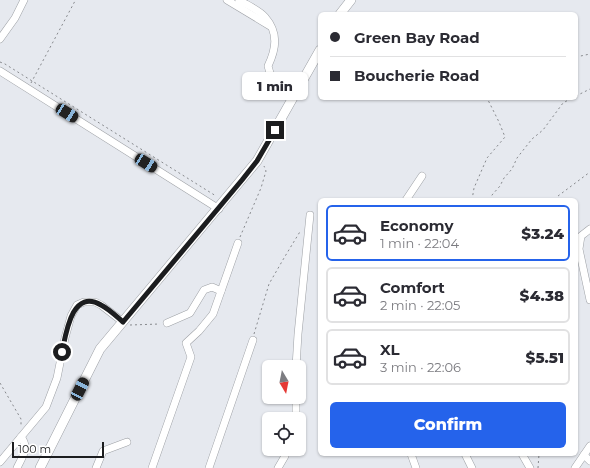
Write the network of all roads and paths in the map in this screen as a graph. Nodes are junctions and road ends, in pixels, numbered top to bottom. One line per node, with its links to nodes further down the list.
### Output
1 (24, 0): 8 (street)
2 (74, 0): 14 (path)
3 (227, 0): 7 (street)
4 (239, 0): 7 (street)
5 (351, 0): 6 (main road)
6 (342, 12)
7 (271, 27): 18 (street)
8 (0, 39)
9 (318, 54): 18 (main road)
10 (590, 54): 11 (path)
11 (578, 57)
12 (0, 62): 14 (path)
13 (0, 71): 15 (street)
14 (32, 81): 15 (path); 28 (path)
15 (28, 88): 28 (street)
16 (590, 89): 17 (path)
17 (578, 95)
18 (293, 98): 21 (main road)
19 (488, 100): 25 (path)
20 (568, 100): 26 (path)
21 (257, 161): 28 (main road); 32 (path)
22 (590, 172): 27 (path)
23 (422, 176): 24 (street)
24 (407, 198)
25 (472, 198)
26 (491, 198)
27 (556, 198)
28 (222, 205): 35 (main road)
29 (310, 215): 38 (street)
30 (303, 227): 37 (path)
31 (590, 229): 34 (street)
32 (238, 243): 33 (street)
33 (221, 291): 36 (street); 54 (street)
34 (590, 300)
35 (123, 322): 36 (path); 40 (street); 52 (main road)
36 (167, 323)
37 (253, 340): 55 (street)
38 (296, 360)
39 (0, 383): 40 (path)
40 (22, 438): 50 (street); 51 (street)
41 (127, 442): 53 (street)
42 (590, 446): 43 (street)
43 (584, 455): 49 (street); 61 (street)
44 (285, 456): 56 (street)
45 (412, 456): 57 (street)
46 (466, 456): 58 (street)
47 (523, 456): 59 (street)
48 (540, 456): 60 (path)
49 (590, 461)
50 (0, 462)
51 (17, 468)
52 (40, 468)
53 (96, 468)
54 (152, 468)
55 (209, 468)
56 (278, 468)
57 (416, 468)
58 (472, 468)
59 (530, 468)
60 (538, 468)
61 (575, 468)

